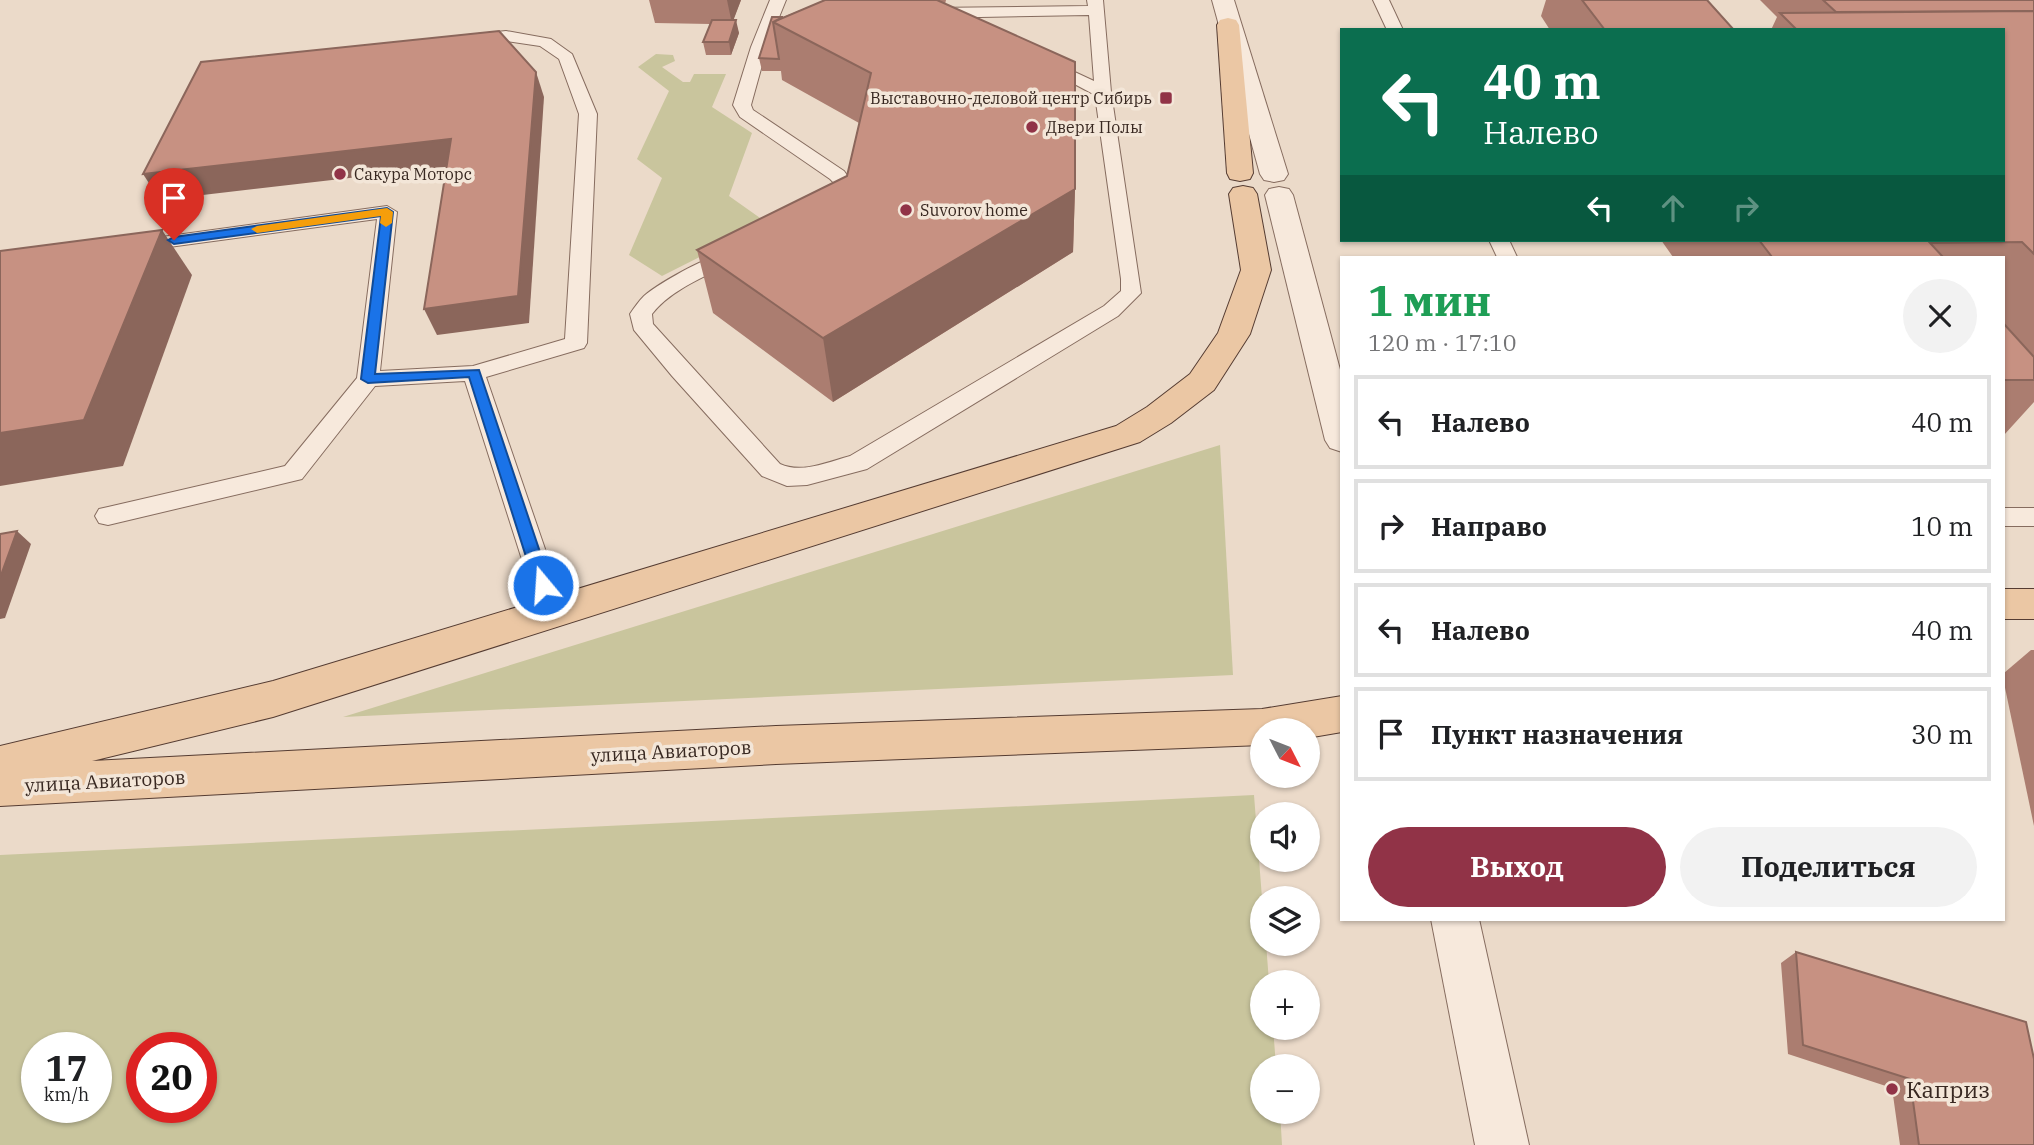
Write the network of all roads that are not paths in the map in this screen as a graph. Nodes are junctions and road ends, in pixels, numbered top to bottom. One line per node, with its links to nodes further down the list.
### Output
1 (778, 0): 14 (lane)
2 (1223, 0): 7 (street)
3 (1381, 0): 8 (lane)
4 (1095, 5): 6 (lane); 12 (lane)
5 (909, 13): 6 (lane)
6 (937, 13): 9 (lane)
7 (1228, 25): 13 (main road); 13 (street)
8 (1394, 28)
9 (973, 30)
10 (450, 42): 17 (lane)
11 (1032, 58): 12 (lane)
12 (1103, 92): 16 (lane)
13 (1259, 184): 19 (street); 25 (main road)
14 (809, 215)
15 (148, 244): 18 (lane)
16 (751, 246)
17 (474, 373): 18 (lane); 25 (lane)
18 (368, 379): 20 (lane)
19 (1340, 434)
20 (108, 516)
21 (2005, 517): 22 (lane)
22 (2034, 517)
23 (2005, 604): 24 (main road)
24 (2034, 604)
25 (553, 613): 27 (main road)
26 (1340, 714): 28 (main road, улица Авиаторов)
27 (0, 765)
28 (0, 786)
29 (1455, 921): 30 (street)
30 (1502, 1145)

